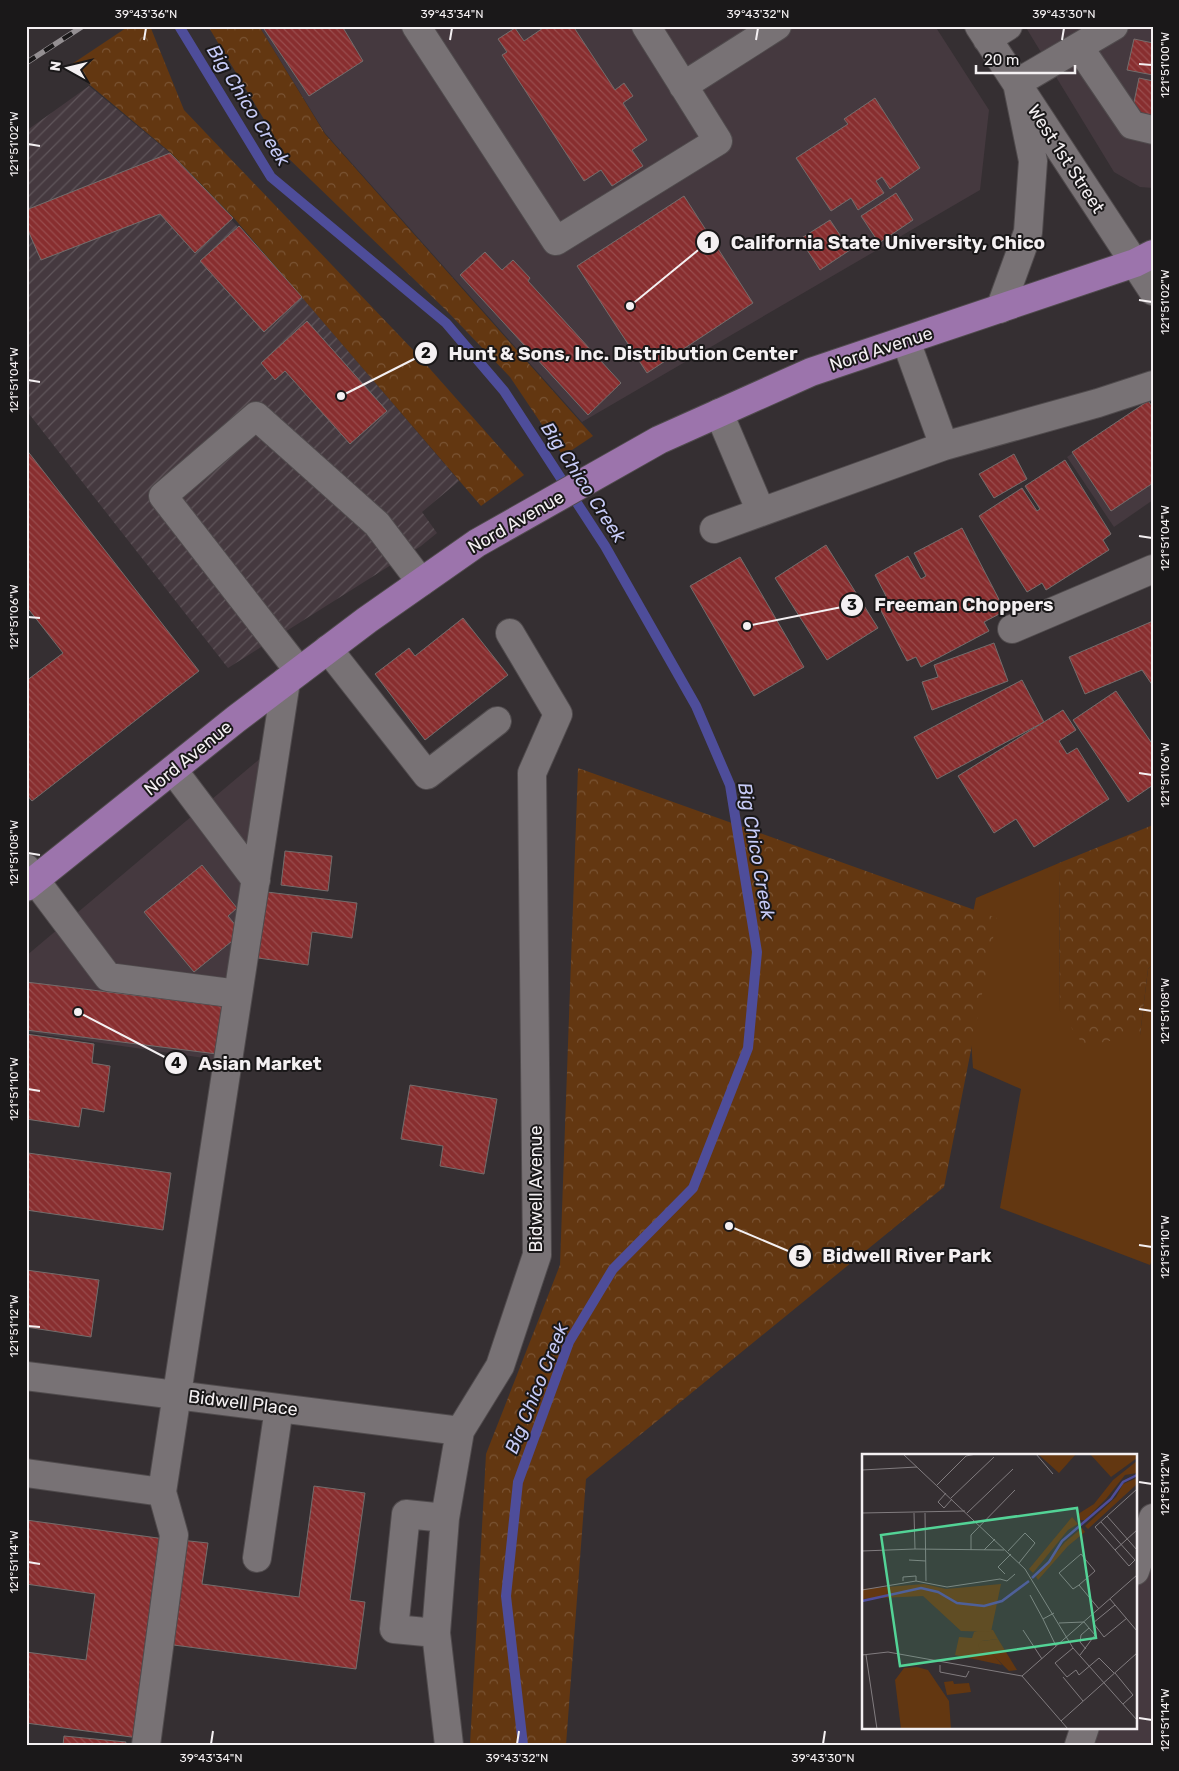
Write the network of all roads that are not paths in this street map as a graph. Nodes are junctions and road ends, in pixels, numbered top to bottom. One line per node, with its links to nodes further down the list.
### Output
1 (416, 26): 8 (street)
2 (646, 26): 8 (street)
3 (777, 26): 8 (street)
4 (1114, 26): 6 (street)
5 (991, 30): 7 (street, West 1st Street)
6 (1079, 47): 7 (street); 9 (street)
7 (1017, 84): 10 (street, West 1st Street); 12 (street)
8 (683, 86)
9 (1153, 130)
10 (1144, 259): 11 (street, West 1st Street); 12 (main road, Nord Avenue)
11 (1153, 291)
12 (1000, 309): 13 (main road, Nord Avenue)
13 (906, 341): 15 (main road, Nord Avenue); 16 (street)
14 (1153, 385): 16 (street)
15 (719, 413): 17 (street); 20 (main road, Nord Avenue)
16 (944, 446): 17 (street)
17 (761, 512): 18 (street)
18 (714, 529)
19 (1153, 569): 21 (street)
20 (421, 582): 23 (main road, Nord Avenue); 24 (street)
21 (1012, 629)
22 (510, 633): 33 (street, Bidwell Avenue)
23 (328, 649): 24 (main road, Nord Avenue); 25 (street)
24 (293, 676): 26 (main road, Nord Avenue); 28 (street)
25 (497, 721)
26 (172, 770): 27 (main road, Nord Avenue); 28 (street)
27 (29, 879): 29 (street)
28 (256, 880): 29 (street)
29 (238, 994): 31 (street)
30 (26, 1376): 31 (street, Bidwell Place)
31 (177, 1395): 32 (street, Bidwell Place); 35 (street)
32 (279, 1408): 33 (street, Bidwell Place); 38 (street)
33 (460, 1431): 36 (street, Bidwell Avenue)
34 (26, 1473): 35 (street)
35 (162, 1492): 42 (street)
36 (445, 1518): 40 (street, Bidwell Avenue); 40 (street)
37 (1153, 1518): 39 (street)
38 (257, 1558)
39 (1136, 1568)
40 (436, 1633): 43 (street, Bidwell Avenue)
41 (1085, 1728): 44 (street)
42 (146, 1745)
43 (449, 1745)
44 (1079, 1745)

